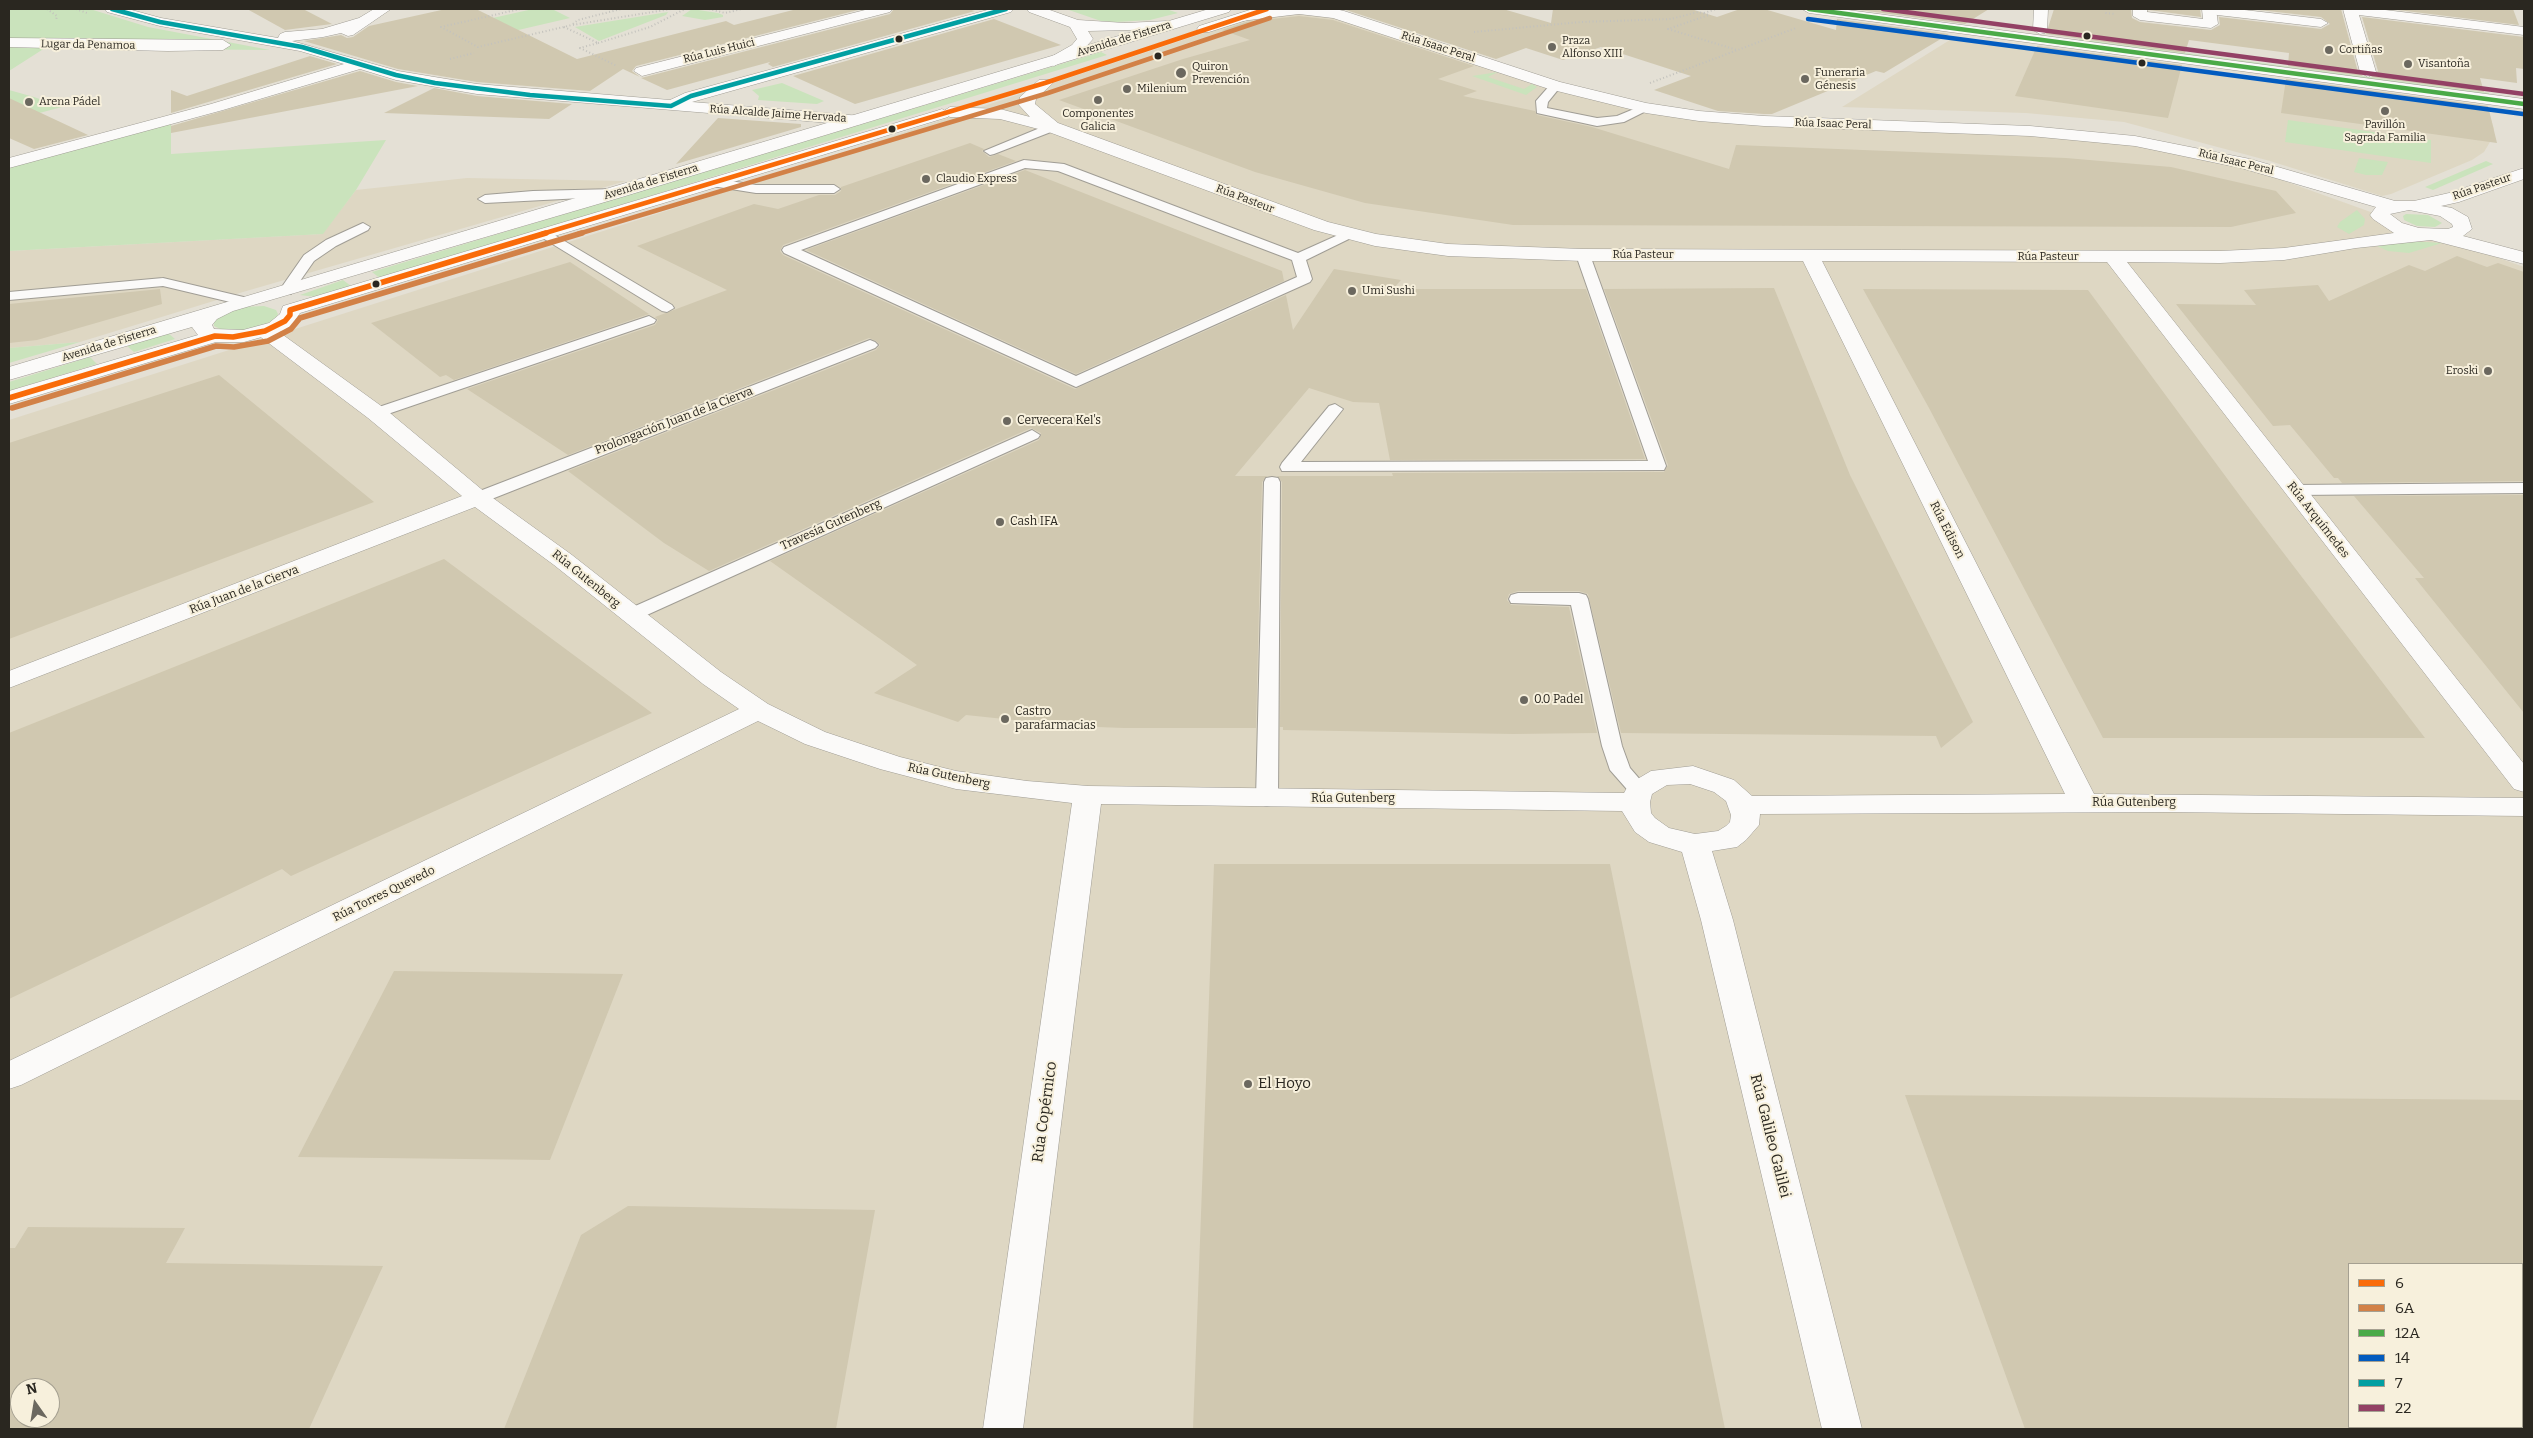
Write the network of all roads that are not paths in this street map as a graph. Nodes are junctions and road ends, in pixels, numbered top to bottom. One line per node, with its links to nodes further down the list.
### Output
1 (112, 9): 23 (street, Rúa Alcalde Jaime Hervada)
2 (384, 9): 17 (street)
3 (885, 9): 24 (street, Rúa Luis Huici)
4 (1006, 9): 32 (street)
5 (1034, 9): 19 (street)
6 (1224, 9): 20 (street, Avenida de Fisterra)
7 (1267, 9): 16 (street, Avenida de Fisterra)
8 (1321, 9): 14 (street, Rúa Isaac Peral)
9 (1809, 9): 42 (street)
10 (1882, 9): 21 (street)
11 (2041, 9): 21 (street)
12 (2209, 9): 15 (street); 18 (street)
13 (2351, 10): 22 (street); 38 (street)
14 (1340, 12): 16 (street, Rúa Isaac Peral); 40 (street, Rúa Isaac Peral)
15 (2140, 13)
16 (1241, 17): 35 (street, Avenida de Fisterra)
17 (362, 22): 25 (street); 26 (street)
18 (2321, 23)
19 (1076, 24): 20 (street); 28 (street); 34 (street, Avenida de Fisterra)
20 (1168, 25): 28 (street, Avenida de Fisterra)
21 (2040, 30): 38 (street)
22 (2524, 31)
23 (219, 32): 27 (street, Rúa Alcalde Jaime Hervada); 30 (street, Lugar da Penamoa)
24 (797, 32): 32 (street); 37 (street, Rúa Luis Huici)
25 (322, 33): 27 (street); 31 (street)
26 (341, 37): 31 (street); 33 (street)
27 (262, 40): 30 (street, Lugar da Penamoa); 31 (street, Rúa Alcalde Jaime Hervada)
28 (1118, 41): 34 (street, Avenida de Fisterra); 35 (street)
29 (9, 42): 30 (street, Lugar da Penamoa)
30 (168, 46)
31 (302, 47): 33 (street, Rúa Alcalde Jaime Hervada)
32 (846, 53): 43 (street)
33 (339, 59): 36 (street, Rúa Alcalde Jaime Hervada)
34 (1054, 61): 46 (street, Avenida de Fisterra)
35 (1097, 64): 39 (street, Avenida de Fisterra)
36 (358, 65): 43 (street, Rúa Alcalde Jaime Hervada); 49 (street)
37 (642, 71)
38 (2368, 72): 41 (street)
39 (1045, 83): 45 (street, Avenida de Fisterra); 47 (street, Avenida de Fisterra)
40 (1555, 86): 44 (street, Rúa Isaac Peral); 44 (lane)
41 (2524, 93)
42 (2524, 104)
43 (671, 106): 46 (street, Rúa Alcalde Jaime Hervada)
44 (1646, 108): 55 (street, Rúa Isaac Peral)
45 (950, 112): 47 (street, Rúa Pasteur); 51 (street, Avenida de Fisterra)
46 (855, 120): 53 (street, Avenida de Fisterra)
47 (1052, 127): 48 (lane); 59 (street, Rúa Pasteur)
48 (990, 151)
49 (9, 163)
50 (2524, 174): 55 (street, Rúa Pasteur); 56 (street, Rúa Pasteur)
51 (717, 183): 52 (lane); 58 (street, Avenida de Fisterra)
52 (834, 190)
53 (616, 193): 54 (lane); 69 (street, Avenida de Fisterra)
54 (485, 199)
55 (2390, 211): 56 (street); 60 (street); 61 (street)
56 (2463, 223): 60 (street); 62 (street)
57 (363, 227): 69 (lane)
58 (546, 234): 69 (street, Avenida de Fisterra); 71 (lane)
59 (1352, 234): 63 (street, Rúa Pasteur); 66 (lane)
60 (2435, 235): 61 (street, Rúa Pasteur); 67 (street)
61 (2356, 242): 65 (street, Rúa Pasteur)
62 (2524, 246)
63 (1583, 255): 64 (street, Rúa Pasteur); 79 (lane)
64 (1810, 256): 65 (street, Rúa Pasteur); 94 (street, Rúa Edison)
65 (2113, 257): 84 (street, Rúa Arquímedes)
66 (1298, 258): 66 (lane)
67 (2524, 258)
68 (9, 296): 70 (lane)
69 (288, 301): 70 (street, Avenida de Fisterra); 74 (street, Avenida de Fisterra)
70 (247, 302): 72 (street, Avenida de Fisterra)
71 (666, 308)
72 (210, 315): 75 (street); 77 (street, Avenida de Fisterra)
73 (649, 320): 80 (lane)
74 (264, 331): 75 (street, Avenida de Fisterra); 80 (street, Rúa Gutenberg)
75 (215, 336): 78 (street, Avenida de Fisterra)
76 (870, 345): 85 (lane, Prolongación Juan de la Cierva)
77 (9, 374)
78 (9, 398)
79 (1335, 409)
80 (376, 413): 85 (street, Rúa Gutenberg)
81 (1032, 435): 87 (lane, Travesía Gutenberg)
82 (1272, 482): 93 (lane)
83 (2524, 488): 84 (lane)
84 (2295, 490): 90 (street, Rúa Arquímedes)
85 (478, 498): 87 (street, Rúa Gutenberg); 88 (street, Rúa Juan de la Cierva)
86 (1518, 599): 92 (lane)
87 (631, 615): 89 (street, Rúa Gutenberg)
88 (9, 680)
89 (758, 710): 91 (street, Rúa Gutenberg); 98 (street, Rúa Torres Quevedo)
90 (2524, 783)
91 (1088, 795): 93 (street, Rúa Gutenberg); 99 (street, Rúa Copérnico)
92 (1637, 796): 93 (street, Rúa Gutenberg); 95 (street); 97 (street)
93 (1267, 799)
94 (2084, 803): 95 (street, Rúa Gutenberg); 96 (street, Rúa Gutenberg)
95 (1744, 805): 97 (street)
96 (2524, 807)
97 (1695, 844): 100 (street, Rúa Galileo Galilei)
98 (9, 1076)
99 (1003, 1429)
100 (1842, 1429)

